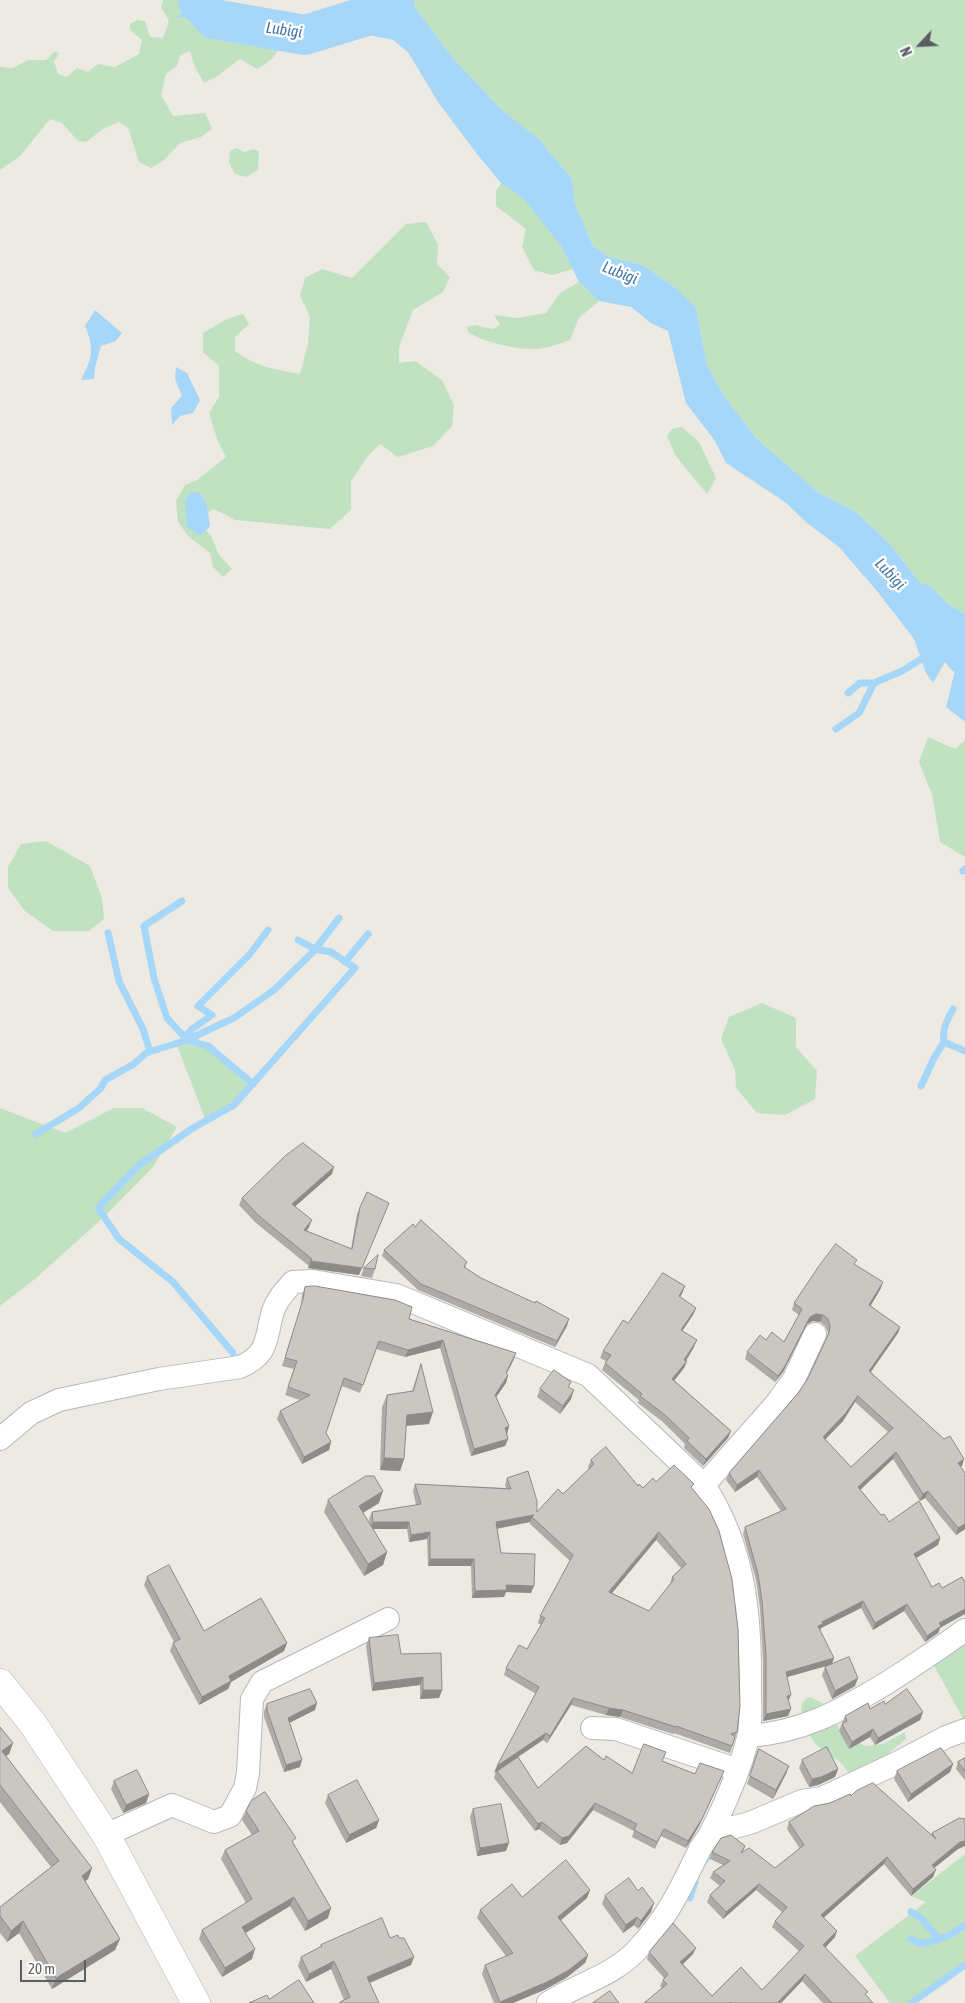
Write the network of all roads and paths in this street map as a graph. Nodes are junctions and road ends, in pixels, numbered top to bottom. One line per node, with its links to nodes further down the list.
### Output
1 (815, 1334): 3 (street)
2 (0, 1439): 3 (street)
3 (704, 1485): 9 (street)
4 (388, 1619): 12 (street)
5 (965, 1630): 9 (street)
6 (0, 1683): 12 (street)
7 (592, 1728): 10 (street)
8 (965, 1730): 11 (street)
9 (749, 1736): 10 (street)
10 (738, 1770): 11 (street)
11 (711, 1833): 14 (street)
12 (106, 1834): 13 (street)
13 (196, 2003)
14 (548, 2003)

